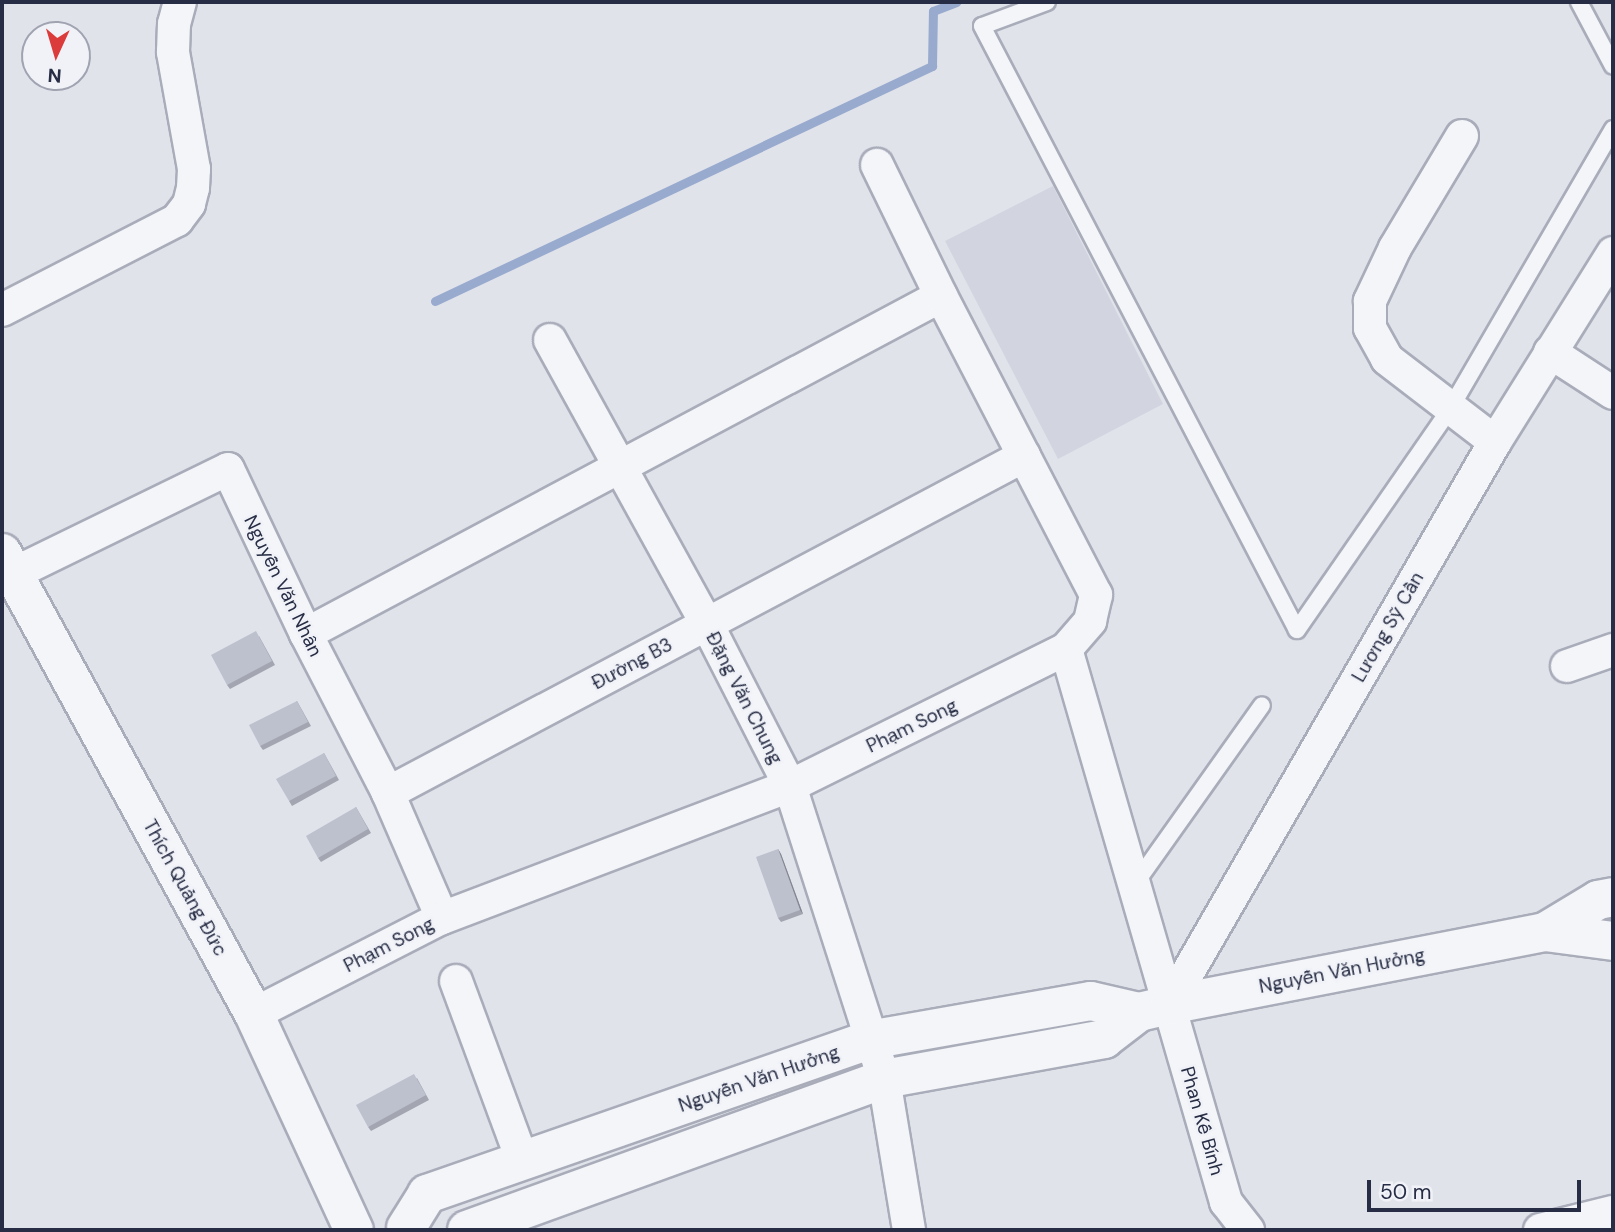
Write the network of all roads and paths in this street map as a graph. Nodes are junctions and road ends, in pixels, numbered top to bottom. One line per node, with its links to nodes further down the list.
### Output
1 (180, 2): 10 (street)
2 (1047, 2): 14 (lane)
3 (1579, 2): 4 (lane)
4 (1613, 66)
5 (1613, 129): 14 (lane)
6 (1462, 136): 14 (street)
7 (877, 165): 9 (street, Phạm Song)
8 (1613, 253): 12 (street, Lương Sỹ Cần)
9 (941, 296): 16 (street, Phạm Song); 17 (street)
10 (2, 310)
11 (550, 340): 17 (street, Đặng Văn Chung)
12 (1550, 352): 13 (street); 15 (street, Lương Sỹ Cần)
13 (1613, 393)
14 (1450, 409): 15 (street)
15 (1495, 442): 33 (street, Lương Sỹ Cần)
16 (1024, 456): 19 (street, Đường B3); 21 (street, Phạm Song)
17 (619, 468): 19 (street, Đặng Văn Chung); 20 (street)
18 (8, 563): 20 (street, Nguyễn Văn Nhân); 34 (street, Thích Quảng Đức)
19 (707, 624): 25 (street, Đặng Văn Chung); 26 (street, Đường B3)
20 (306, 634): 26 (street, Nguyễn Văn Nhân)
21 (1066, 649): 25 (street, Phạm Song); 27 (street, Phan Kế Bính)
22 (1613, 650): 23 (street)
23 (1567, 666)
24 (1262, 705): 27 (lane)
25 (790, 786): 29 (street, Phạm Song); 35 (street, Đặng Văn Chung)
26 (388, 793): 29 (street, Nguyễn Văn Nhân)
27 (1135, 884): 33 (street, Phan Kế Bính)
28 (1613, 897): 30 (street, Nguyễn Văn Hưởng)
29 (442, 918): 34 (street, Phạm Song)
30 (1545, 932): 31 (street, Nguyễn Văn Hưởng); 33 (street, Nguyễn Văn Hưởng)
31 (1613, 941)
32 (456, 981): 37 (street)
33 (1154, 1009): 35 (street, Nguyễn Văn Hưởng); 36 (street, Nguyễn Văn Hưởng); 43 (street, Phan Kế Bính)
34 (254, 1014): 39 (street, Thích Quảng Đức)
35 (870, 1040): 36 (street, Đặng Văn Chung); 37 (street, Nguyễn Văn Hưởng)
36 (884, 1079): 41 (street, Nguyễn Văn Hưởng); 42 (street, Đặng Văn Chung)
37 (523, 1162): 40 (street, Nguyễn Văn Hưởng)
38 (1613, 1212): 44 (street)
39 (354, 1230)
40 (407, 1230)
41 (467, 1230)
42 (909, 1230)
43 (1248, 1230)
44 (1540, 1230)

